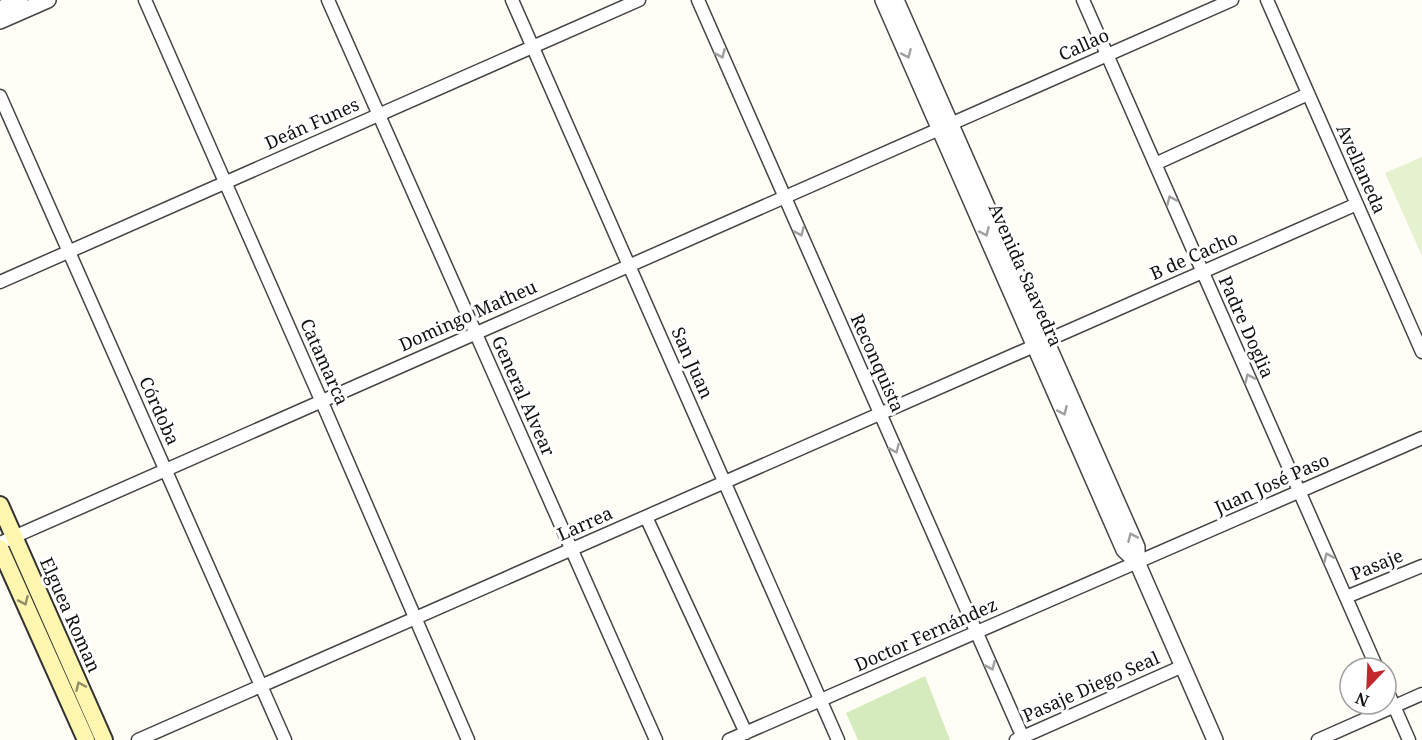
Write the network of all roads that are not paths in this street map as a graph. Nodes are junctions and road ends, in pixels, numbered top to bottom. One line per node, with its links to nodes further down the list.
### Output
1 (20, 0): 13 (street)
2 (48, 0): 14 (street)
3 (145, 0): 22 (street, Catamarca)
4 (328, 0): 19 (street, General Alvear)
5 (512, 0): 15 (street, San Juan)
6 (639, 0): 15 (street, Deán Funes)
7 (698, 0): 23 (street, Reconquista, one-way to 23)
8 (883, 0): 20 (street, Avenida Saavedra, one-way to 20)
9 (896, 0): 20 (street, Avenida Saavedra)
10 (1083, 0): 16 (street, Padre Doglia)
11 (1232, 0): 16 (street, Callao)
12 (1267, 0): 17 (street, Avellaneda)
13 (0, 9)
14 (0, 21)
15 (533, 47): 19 (street, Deán Funes); 26 (street, San Juan)
16 (1107, 54): 20 (street, Callao); 21 (street, Padre Doglia)
17 (1308, 94): 21 (street); 24 (street, Avellaneda)
18 (0, 96): 25 (street, Córdoba)
19 (379, 115): 22 (street, Deán Funes); 29 (street, General Alvear)
20 (945, 125): 23 (street, Domingo Matheu); 30 (street, Avenida Saavedra)
21 (1155, 164): 27 (street, Padre Doglia, one-way to 21)
22 (225, 182): 25 (street, Deán Funes); 32 (street, Catamarca)
23 (784, 196): 26 (street, Domingo Matheu); 33 (street, Reconquista, one-way to 33)
24 (1357, 204): 27 (street, B de Cacho); 31 (street, Avellaneda)
25 (69, 251): 28 (street, Deán Funes); 35 (street, Córdoba)
26 (629, 264): 29 (street, Domingo Matheu); 36 (street, San Juan)
27 (1203, 272): 30 (street, B de Cacho); 37 (street, Padre Doglia, one-way to 27)
28 (0, 282)
29 (475, 332): 32 (street, Domingo Matheu); 42 (street, General Alvear)
30 (1040, 343): 33 (street, Larrea); 43 (street, Avenida Saavedra)
31 (1422, 352)
32 (321, 400): 35 (street, Domingo Matheu); 46 (street, Catamarca)
33 (880, 414): 36 (street, Larrea); 47 (street, Reconquista, one-way to 47)
34 (1422, 438): 37 (street, Juan José Paso)
35 (165, 469): 40 (street, Domingo Matheu); 50 (street, Córdoba)
36 (725, 482): 39 (street, Larrea); 52 (street, San Juan)
37 (1299, 491): 43 (street, Juan José Paso); 45 (street, Padre Doglia, one-way to 37)
38 (0, 505): 40 (main road, Elguea Roman)
39 (646, 517): 42 (street, Larrea); 56 (street)
40 (7, 540): 59 (main road, Elguea Roman, one-way to 40)
41 (0, 548): 58 (main road, Elguea Roman, one-way to 58)
42 (571, 550): 46 (street, Larrea); 63 (street, General Alvear)
43 (1137, 562): 47 (street, Doctor Fernández); 49 (street, Avenida Saavedra)
44 (1422, 566): 45 (street, Pasaje)
45 (1346, 597): 48 (street, Padre Doglia)
46 (416, 618): 50 (street, Larrea); 62 (street, Catamarca)
47 (976, 632): 52 (street, Doctor Fernández); 57 (street, Reconquista, one-way to 57)
48 (1372, 656)
49 (1183, 666): 57 (street, Pasaje Diego Seal); 66 (street, Avenida Saavedra)
50 (261, 686): 60 (street, Larrea); 61 (street, Córdoba)
51 (1422, 694): 53 (street)
52 (821, 700): 56 (street, Doctor Fernández); 65 (street, San Juan)
53 (1398, 704)
54 (1398, 715): 68 (street)
55 (1372, 716): 67 (street)
56 (746, 733): 64 (street, Doctor Fernández)
57 (1020, 739)
58 (86, 740)
59 (104, 740)
60 (138, 740)
61 (285, 740)
62 (468, 740)
63 (656, 740)
64 (729, 740)
65 (838, 740)
66 (1215, 740)
67 (1318, 740)
68 (1409, 740)

